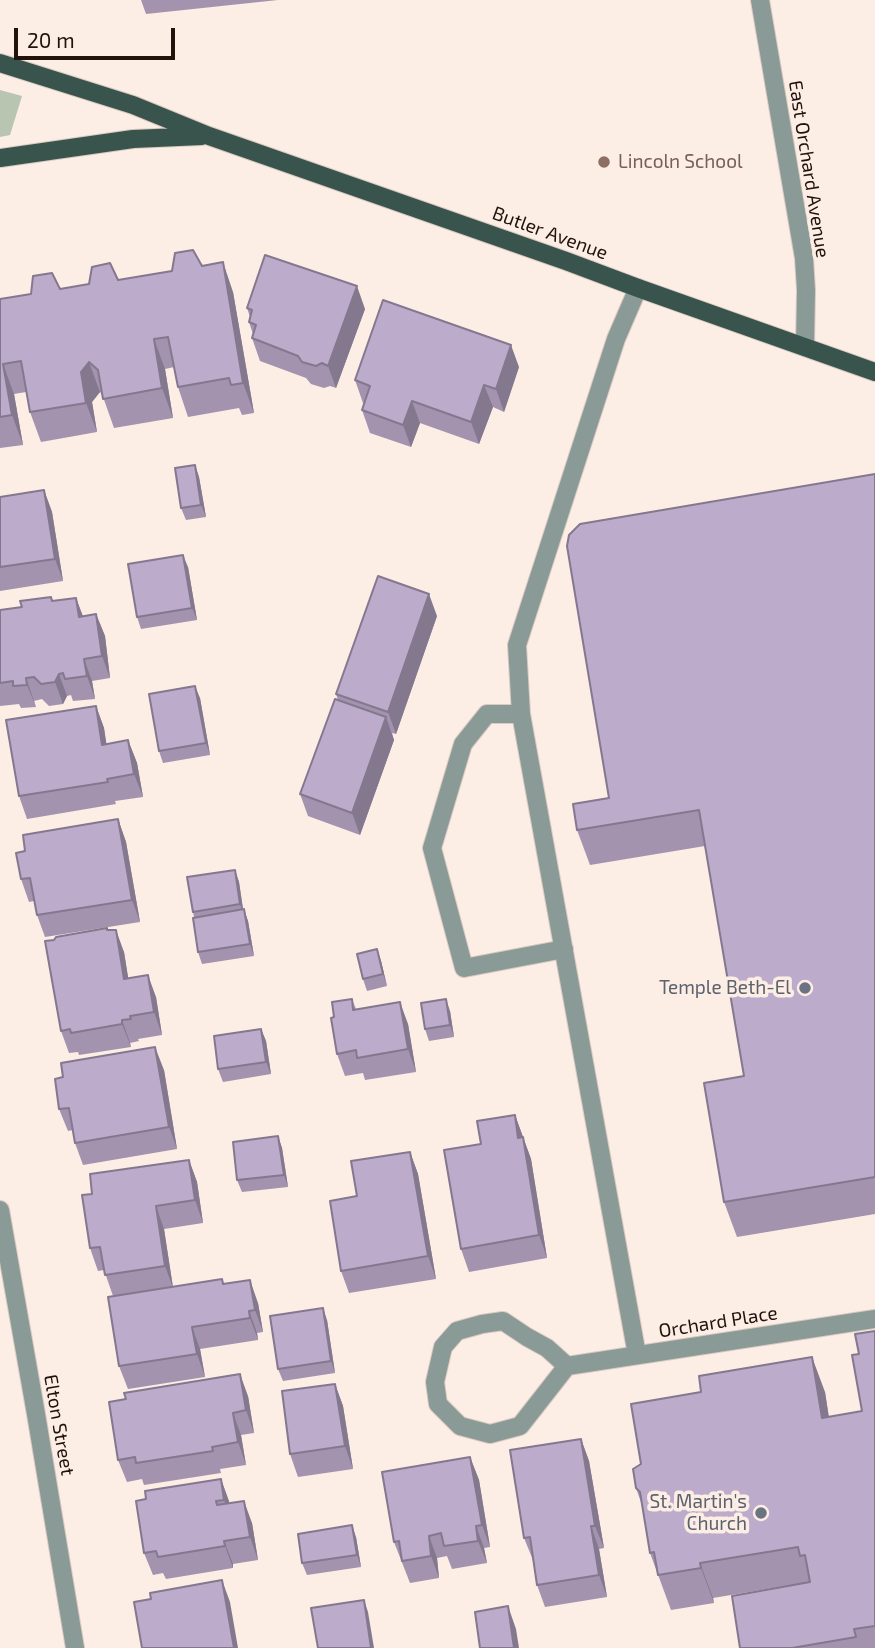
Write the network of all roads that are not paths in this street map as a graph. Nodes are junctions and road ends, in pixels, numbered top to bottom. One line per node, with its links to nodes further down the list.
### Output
1 (760, 0): 6 (street, East Orchard Avenue)
2 (0, 62): 3 (main road, Butler Avenue)
3 (209, 136): 4 (main road); 5 (main road, Butler Avenue)
4 (0, 158)
5 (638, 288): 6 (main road, Butler Avenue); 8 (street)
6 (805, 346): 7 (main road, Butler Avenue)
7 (875, 372)
8 (521, 714): 9 (street); 9 (street)
9 (564, 949): 12 (street)
10 (0, 1210): 14 (street, Elton Street)
11 (875, 1319): 12 (street, Orchard Place)
12 (637, 1355): 13 (street, Orchard Place)
13 (567, 1366): 13 (street)
14 (75, 1648)

